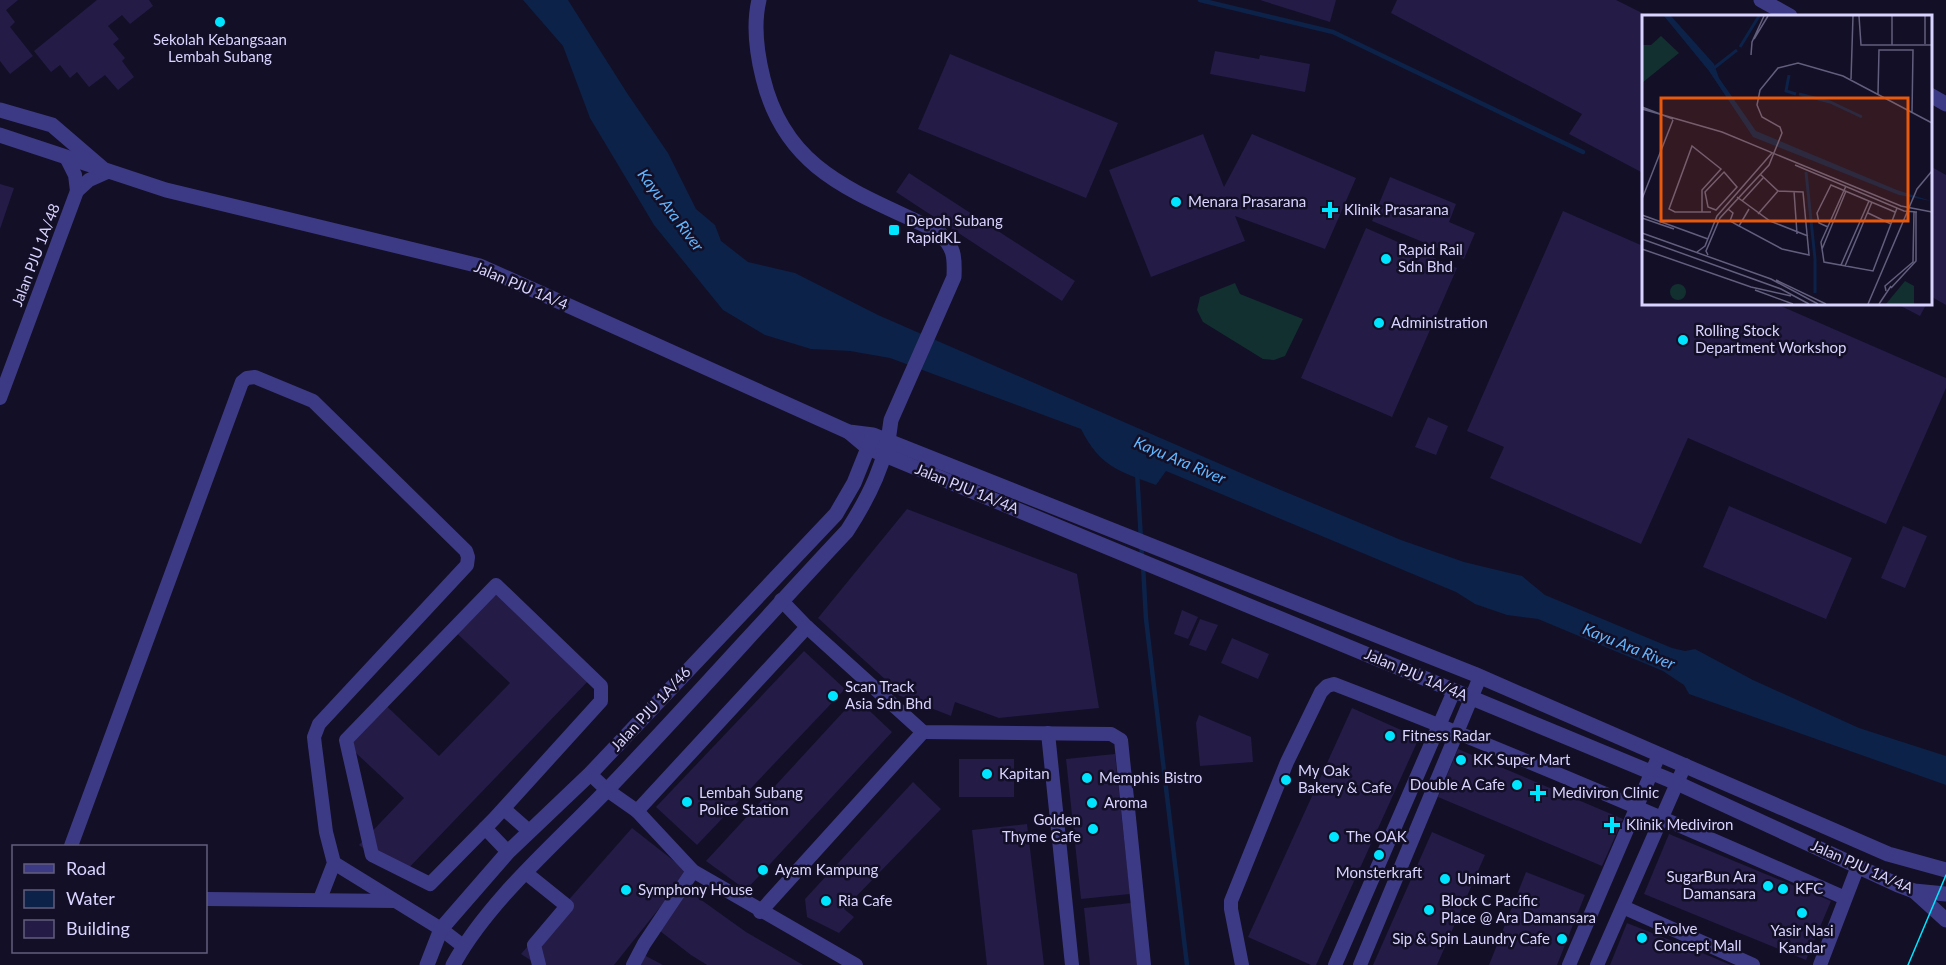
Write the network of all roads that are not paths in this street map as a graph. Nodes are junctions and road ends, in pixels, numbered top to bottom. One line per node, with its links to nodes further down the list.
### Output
1 (759, 0): 12 (street)
2 (1761, 0): 3 (street)
3 (1788, 15)
4 (1931, 96): 5 (street)
5 (1946, 104)
6 (0, 111): 9 (street, Jalan PJU 1A/4)
7 (0, 135): 8 (street, Jalan PJU 1A/4)
8 (67, 159): 9 (street, Jalan PJU 1A/4); 10 (street, Jalan PJU 1A/48)
9 (107, 172): 10 (street, Jalan PJU 1A/48); 13 (street, Jalan PJU 1A/4)
10 (77, 191): 11 (street, Jalan PJU 1A/48)
11 (0, 398)
12 (893, 417): 13 (street); 14 (street, Jalan PJU 1A/46)
13 (870, 442): 14 (street, Jalan PJU 1A/4); 29 (street, Jalan PJU 1A/46)
14 (886, 448): 15 (street, Jalan PJU 1A/4A); 16 (street, Jalan PJU 1A/46); 19 (street, Jalan PJU 1A/4A)
15 (907, 464): 16 (street); 20 (street, Jalan PJU 1A/4A)
16 (875, 479): 17 (street, Jalan PJU 1A/46)
17 (781, 600): 18 (street); 31 (street, Jalan PJU 1A/46)
18 (807, 627): 23 (street); 34 (street)
19 (1480, 677): 21 (street); 26 (street, Jalan PJU 1A/4A)
20 (1454, 691): 21 (street, Jalan PJU 1A/4A); 22 (street)
21 (1471, 698): 24 (street); 28 (street, Jalan PJU 1A/4A)
22 (1440, 724): 24 (street); 63 (street); 64 (street)
23 (923, 732): 25 (street); 52 (street)
24 (1457, 732): 32 (street); 65 (street)
25 (1048, 733): 61 (street); 62 (street)
26 (1659, 754): 27 (street, Jalan PJU 1A/4A); 28 (street)
27 (1685, 765): 30 (street); 42 (street, Jalan PJU 1A/4A)
28 (1652, 773): 30 (street, Jalan PJU 1A/4A); 32 (street)
29 (590, 774): 31 (street); 37 (street, Jalan PJU 1A/46)
30 (1677, 783): 35 (street); 41 (street, Jalan PJU 1A/4A)
31 (607, 790): 34 (street); 44 (street, Jalan PJU 1A/46)
32 (1637, 807): 35 (street); 66 (street)
33 (504, 809): 36 (street); 36 (street); 37 (street)
34 (637, 811): 43 (street)
35 (1662, 817): 48 (street); 51 (street)
36 (485, 828): 39 (street)
37 (529, 831): 39 (street, Jalan PJU 1A/46)
38 (71, 845): 40 (street)
39 (508, 852): 54 (street, Jalan PJU 1A/46)
40 (334, 863): 49 (street); 50 (street)
41 (1858, 866): 45 (street, Jalan PJU 1A/4A); 48 (street)
42 (1946, 870)
43 (693, 871): 52 (street); 59 (street)
44 (526, 873): 55 (street, Jalan PJU 1A/46); 58 (street)
45 (1914, 891): 46 (street, Jalan PJU 1A/4A); 53 (street)
46 (1946, 894)
47 (207, 898): 49 (street)
48 (1845, 898): 69 (street)
49 (320, 899): 50 (street)
50 (395, 901): 54 (street)
51 (1623, 906): 67 (street); 68 (street)
52 (760, 912): 60 (street)
53 (1946, 920)
54 (441, 929): 55 (street); 56 (street, Jalan PJU 1A/46)
55 (463, 946): 57 (street, Jalan PJU 1A/46)
56 (427, 965)
57 (453, 965)
58 (539, 965)
59 (633, 965)
60 (856, 965)
61 (1072, 965)
62 (1144, 965)
63 (1242, 965)
64 (1335, 965)
65 (1360, 965)
66 (1569, 965)
67 (1597, 965)
68 (1752, 965)
69 (1820, 965)

